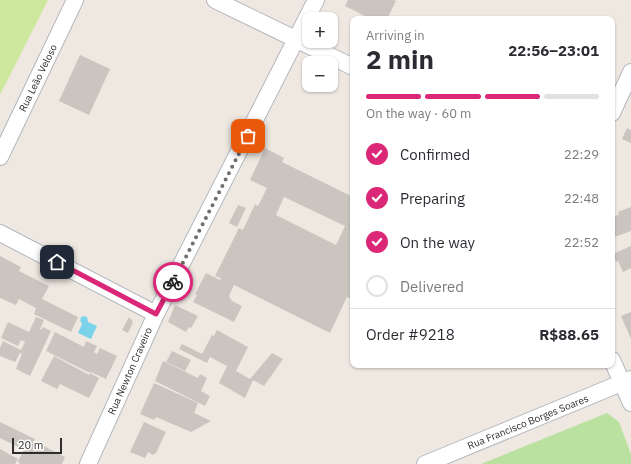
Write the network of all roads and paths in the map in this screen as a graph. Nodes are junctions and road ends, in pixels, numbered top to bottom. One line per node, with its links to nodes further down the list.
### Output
1 (75, 0): 8 (street, Rua Leão Veloso)
2 (215, 0): 4 (street)
3 (316, 0): 4 (street, Rua Newton Craveiro)
4 (297, 40): 5 (street); 10 (street, Rua Newton Craveiro)
5 (350, 66)
6 (631, 72): 7 (street)
7 (615, 107)
8 (0, 157)
9 (0, 233): 10 (street)
10 (156, 314): 14 (street, Rua Newton Craveiro)
11 (615, 364): 12 (street)
12 (627, 381): 13 (street); 15 (street, Rua Francisco Borges Soares)
13 (631, 404)
14 (88, 464)
15 (424, 464)

